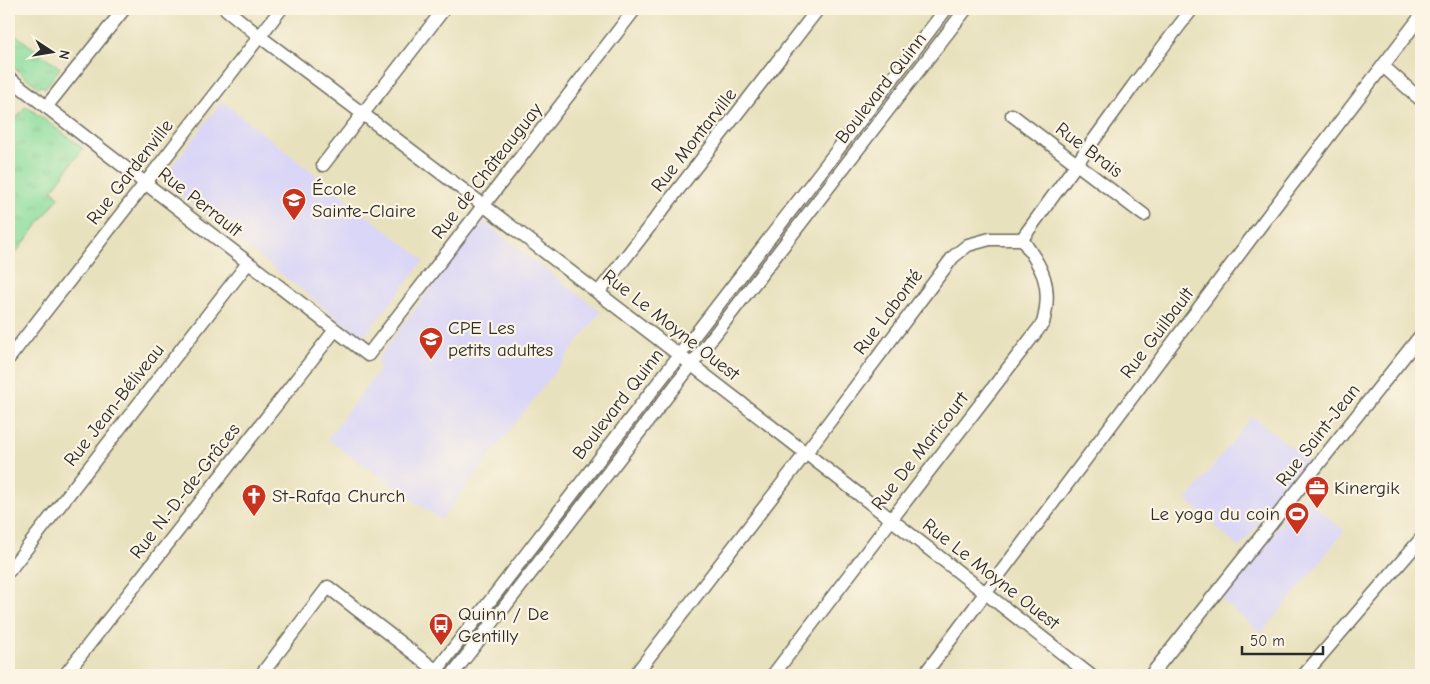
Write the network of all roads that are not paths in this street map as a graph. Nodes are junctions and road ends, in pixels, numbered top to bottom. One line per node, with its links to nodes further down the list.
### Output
1 (124, 9): 15 (street)
2 (226, 9): 11 (street, Rue Le Moyne Ouest)
3 (281, 9): 11 (street, Rue Gardenville)
4 (444, 9): 16 (street)
5 (635, 9): 23 (street, Rue de Châteauguay)
6 (818, 9): 27 (street, Rue Montarville)
7 (946, 9): 18 (street, Boulevard Quinn)
8 (966, 9): 21 (street, Boulevard Quinn)
9 (1192, 9): 19 (street)
10 (1421, 16): 12 (street, Rue Guilbault)
11 (259, 36): 16 (street, Rue Le Moyne Ouest); 22 (street, Rue Gardenville)
12 (1383, 66): 14 (street); 38 (street, Rue Guilbault)
13 (9, 78): 15 (street, Rue Perrault)
14 (1421, 100)
15 (46, 107): 22 (street, Rue Perrault)
16 (362, 113): 20 (street); 23 (street, Rue Le Moyne Ouest)
17 (1012, 115): 19 (street, Rue Brais)
18 (832, 156): 21 (street, Boulevard Quinn); 31 (street, Boulevard Quinn)
19 (1076, 164): 24 (street, Rue Brais); 25 (street)
20 (322, 165)
21 (845, 166): 33 (street, Boulevard Quinn)
22 (145, 183): 26 (street, Rue Perrault); 32 (street, Rue Gardenville)
23 (484, 205): 27 (street, Rue Le Moyne Ouest); 30 (street, Rue de Châteauguay)
24 (1144, 215)
25 (1022, 239): 34 (street, Rue Labonté); 35 (street, Rue De Maricourt)
26 (248, 263): 28 (street, Rue Perrault); 37 (street, Rue Jean-Béliveau)
27 (598, 294): 31 (street, Rue Le Moyne Ouest)
28 (335, 330): 30 (street, Rue Perrault); 40 (street, Rue N.-D.-de-Grâces)
29 (1421, 335): 47 (street, Rue Saint-Jean)
30 (368, 355)
31 (679, 355): 33 (street, Rue Le Moyne Ouest); 39 (street, Boulevard Quinn)
32 (9, 358)
33 (692, 365): 34 (street, Rue Le Moyne Ouest); 42 (street, Boulevard Quinn)
34 (805, 454): 35 (street, Rue Le Moyne Ouest); 43 (street, Rue Labonté)
35 (891, 520): 38 (street, Rue Le Moyne Ouest); 44 (street, Rue De Maricourt)
36 (1421, 539): 48 (street)
37 (9, 571)
38 (986, 593): 45 (street, Rue Guilbault); 46 (street, Rue Le Moyne Ouest)
39 (437, 674): 41 (street)
40 (65, 675)
41 (262, 675)
42 (452, 675)
43 (635, 675)
44 (773, 675)
45 (924, 675)
46 (1090, 675)
47 (1151, 675)
48 (1304, 675)

